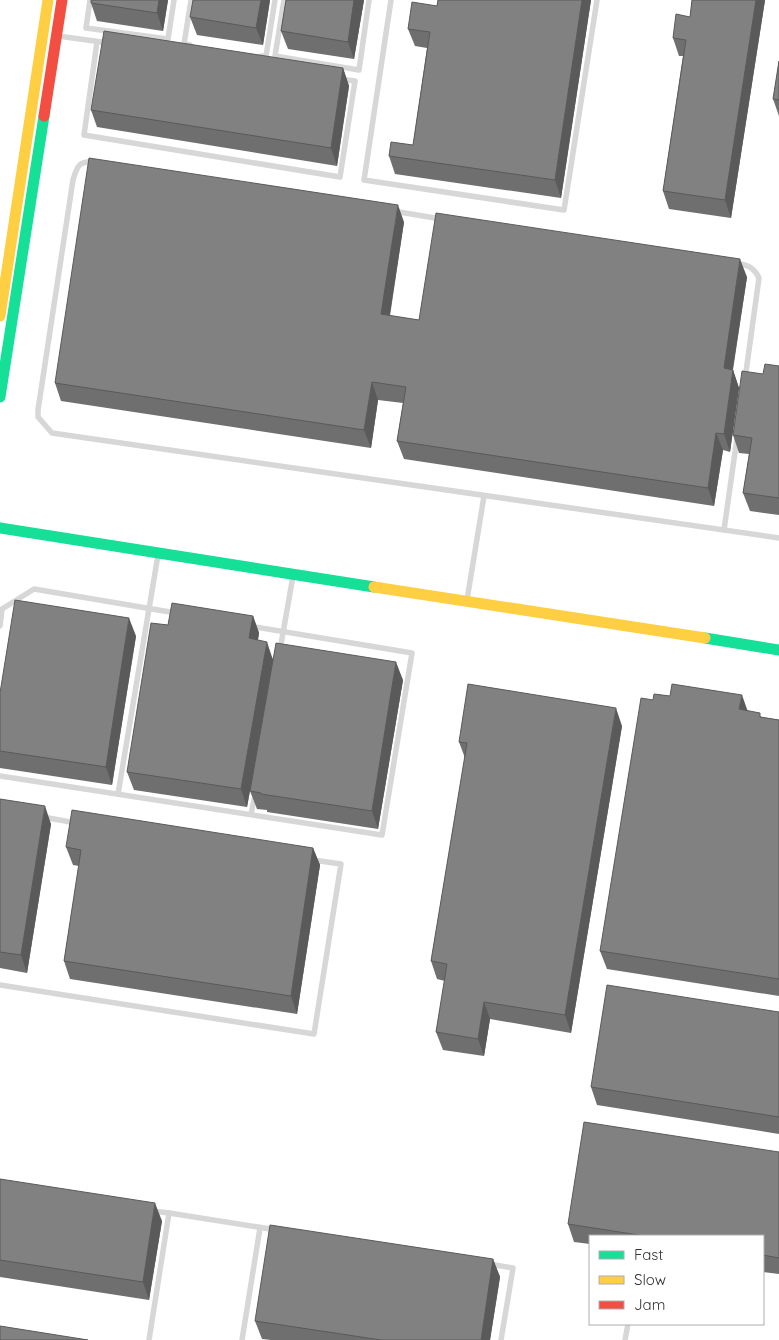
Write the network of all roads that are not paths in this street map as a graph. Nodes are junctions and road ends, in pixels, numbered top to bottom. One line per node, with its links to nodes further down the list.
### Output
1 (48, 0): 21 (street)
2 (62, 0): 11 (street)
3 (90, 0): 4 (lane)
4 (174, 0)
5 (191, 0): 14 (lane)
6 (274, 0): 15 (lane)
7 (284, 0): 8 (lane)
8 (369, 0)
9 (391, 0): 10 (lane)
10 (597, 0)
11 (56, 35): 12 (lane); 23 (street)
12 (97, 42): 13 (lane); 16 (lane)
13 (116, 44)
14 (193, 45)
15 (257, 55)
16 (336, 78)
17 (103, 163): 25 (lane)
18 (387, 210): 19 (lane)
19 (446, 219)
20 (725, 262): 22 (lane)
21 (0, 316)
22 (744, 384)
23 (0, 397)
24 (738, 433): 27 (lane)
25 (484, 496): 27 (lane); 31 (lane)
26 (0, 528): 29 (street)
27 (724, 530): 28 (lane)
28 (779, 538)
29 (158, 552): 30 (street); 32 (lane)
30 (293, 574): 31 (street); 36 (lane)
31 (467, 600): 37 (street)
32 (149, 608): 33 (lane); 35 (lane); 41 (lane)
33 (188, 615)
34 (245, 625): 36 (lane)
35 (0, 626)
36 (283, 631): 38 (lane); 42 (lane)
37 (779, 650)
38 (278, 660)
39 (0, 776): 41 (lane)
40 (256, 785): 42 (lane)
41 (118, 794): 42 (lane)
42 (251, 814)
43 (39, 817): 44 (lane)
44 (88, 824)
45 (302, 858): 46 (lane)
46 (0, 985)
47 (150, 1211): 48 (lane)
48 (169, 1213): 49 (lane); 53 (lane)
49 (260, 1228): 50 (lane); 54 (lane)
50 (280, 1231)
51 (484, 1263): 55 (lane)
52 (628, 1325): 56 (lane)
53 (149, 1340)
54 (242, 1340)
55 (501, 1340)
56 (625, 1340)

